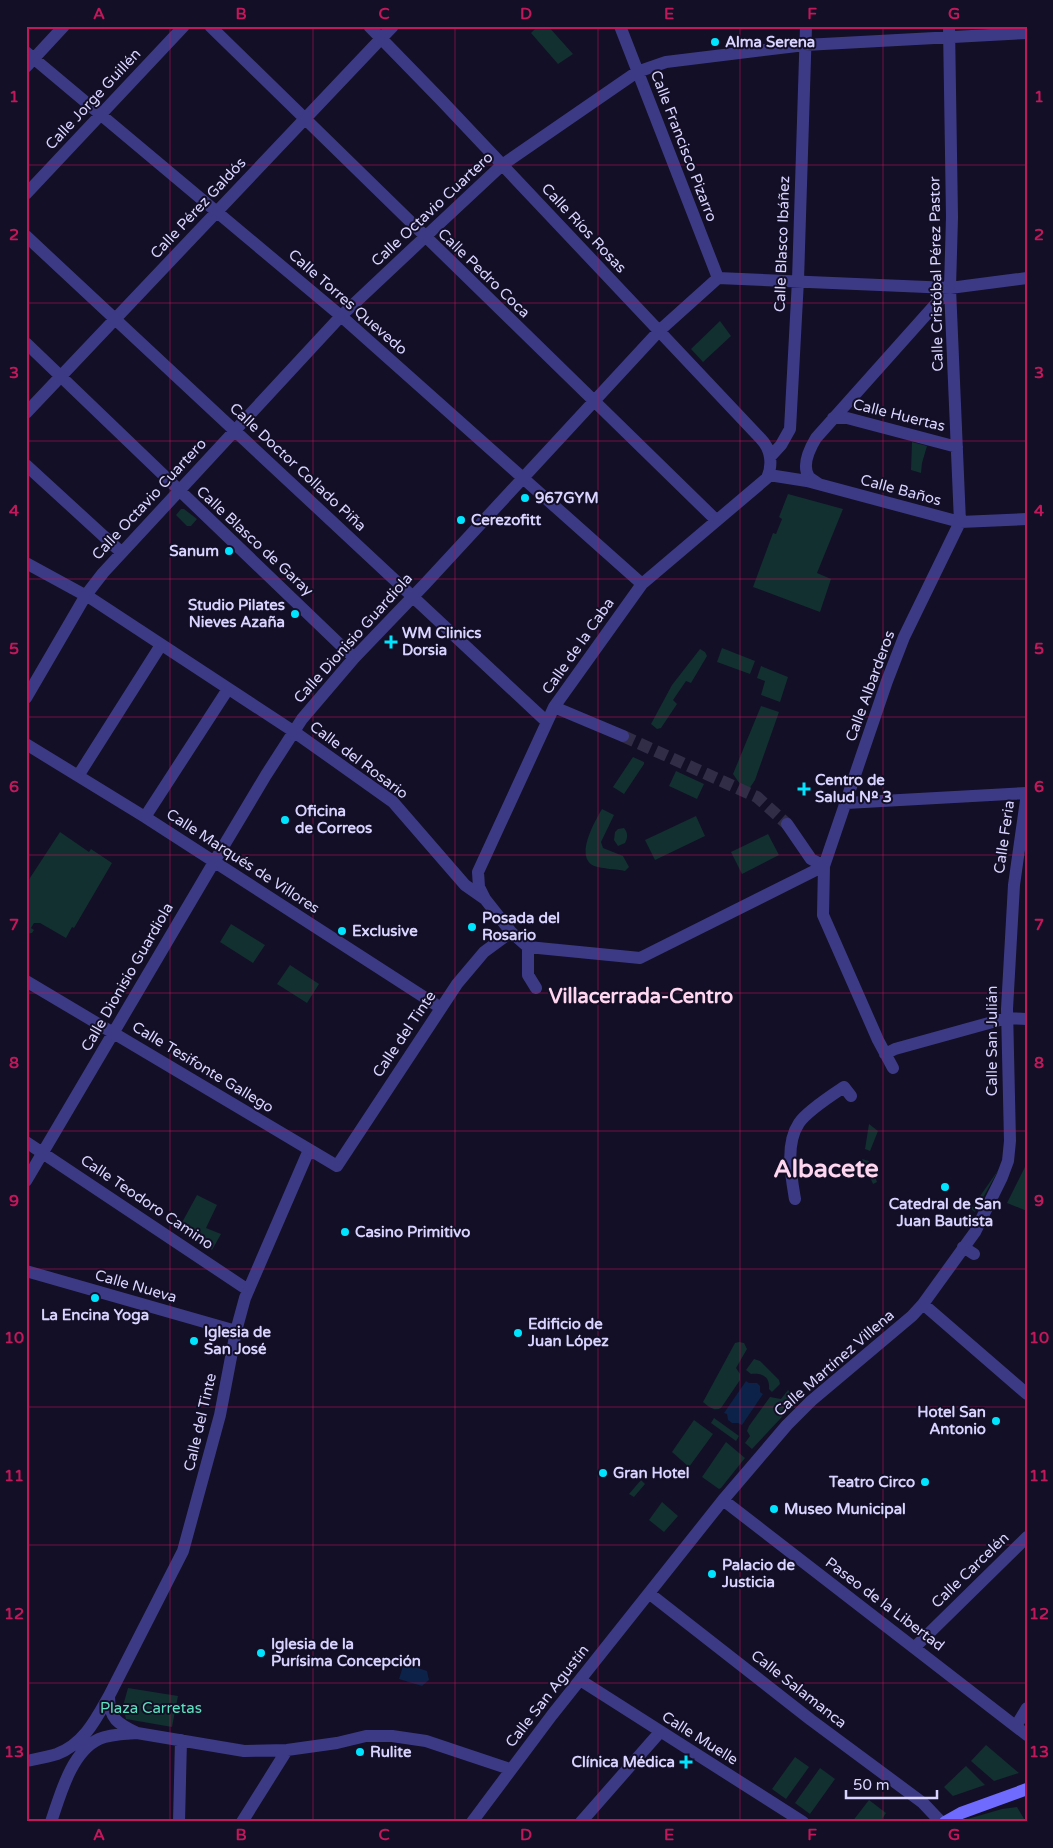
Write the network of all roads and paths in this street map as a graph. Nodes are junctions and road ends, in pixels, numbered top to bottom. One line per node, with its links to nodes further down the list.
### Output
1 (64, 26): 12 (street)
2 (184, 26): 14 (street, Calle Jorge Guillén)
3 (210, 26): 15 (street, Calle Pedro Coca)
4 (369, 26): 10 (street, Calle Ríos Rosas)
5 (393, 26): 10 (street, Calle Pérez Galdós)
6 (620, 26): 13 (street, Calle Francisco Pizarro)
7 (806, 26): 11 (street, Calle Blasco Ibáñez)
8 (949, 32): 9 (street, Calle Octavio Cuartero); 11 (street, Calle Octavio Cuartero); 24 (street, Calle Cristóbal Pérez Pastor)
9 (1027, 33)
10 (381, 39): 15 (street, Calle Pérez Galdós); 16 (street, Calle Ríos Rosas)
11 (805, 45): 13 (street, Calle Octavio Cuartero); 23 (street, Calle Blasco Ibáñez)
12 (29, 59): 14 (street, Calle Torres Quevedo)
13 (637, 72): 16 (street, Calle Octavio Cuartero); 21 (street, Calle Francisco Pizarro)
14 (102, 114): 17 (street, Calle Jorge Guillén); 18 (street, Calle Torres Quevedo)
15 (304, 119): 18 (street, Calle Pérez Galdós); 20 (street, Calle Pedro Coca)
16 (502, 165): 20 (street, Calle Octavio Cuartero); 27 (street, Calle Ríos Rosas)
17 (26, 194)
18 (217, 213): 25 (street, Calle Torres Quevedo); 26 (street, Calle Pérez Galdós)
19 (26, 236): 26 (street, Calle Doctor Collado Piña)
20 (425, 237): 25 (street, Calle Octavio Cuartero); 30 (street, Calle Pedro Coca)
21 (718, 278): 23 (street); 27 (street, Calle Dionisio Guardiola)
22 (1027, 278): 24 (street)
23 (798, 280): 24 (street); 35 (street, Calle Blasco Ibáñez)
24 (950, 288): 32 (street); 34 (street, Calle Cristóbal Pérez Pastor)
25 (341, 316): 33 (street, Calle Octavio Cuartero); 38 (street, Calle Torres Quevedo)
26 (115, 319): 29 (street, Calle Pérez Galdós); 33 (street, Calle Doctor Collado Piña)
27 (659, 331): 30 (street, Calle Dionisio Guardiola); 35 (street, Calle Ríos Rosas)
28 (26, 343): 29 (street, Calle Blasco de Garay)
29 (61, 376): 31 (street, Calle Pérez Galdós); 40 (street, Calle Blasco de Garay)
30 (594, 402): 38 (street, Calle Dionisio Guardiola); 42 (street, Calle Pedro Coca)
31 (26, 413)
32 (832, 418): 34 (street, Calle Huertas); 39 (street)
33 (235, 430): 40 (street, Calle Octavio Cuartero); 48 (street, Calle Doctor Collado Piña)
34 (957, 447): 43 (street, Calle Cristóbal Pérez Pastor)
35 (770, 456): 37 (street)
36 (26, 465): 44 (street)
37 (769, 475): 39 (street, Calle Baños); 42 (street, Calle de la Caba)
38 (522, 478): 46 (street, Calle Torres Quevedo); 48 (street, Calle Dionisio Guardiola)
39 (819, 484): 43 (street, Calle Baños)
40 (178, 491): 44 (street, Calle Octavio Cuartero); 50 (street, Calle Blasco de Garay)
41 (1027, 519): 43 (street, Calle Baños)
42 (716, 520): 46 (street, Calle de la Caba)
43 (960, 522): 60 (street, Calle Albarderos)
44 (121, 552): 47 (street, Calle Octavio Cuartero)
45 (26, 563): 47 (street, Calle del Rosario)
46 (642, 584): 53 (street, Calle de la Caba)
47 (86, 595): 49 (street, Calle del Rosario); 52 (street, Calle Octavio Cuartero)
48 (413, 597): 50 (street, Calle Dionisio Guardiola); 54 (street, Calle Doctor Collado Piña)
49 (161, 645): 51 (street, Calle del Rosario); 58 (street)
50 (354, 658): 55 (street, Calle Dionisio Guardiola)
51 (228, 689): 55 (street, Calle del Rosario); 61 (street)
52 (26, 698)
53 (554, 707): 54 (street, Calle de la Caba); 56 (street)
54 (547, 722): 66 (street, Calle de la Caba)
55 (293, 731): 63 (street, Calle Dionisio Guardiola); 66 (street, Calle del Rosario)
56 (622, 736)
57 (26, 744): 58 (street, Calle Marqués de Villores)
58 (78, 776): 61 (street, Calle Marqués de Villores)
59 (1027, 793): 60 (street); 65 (street, Calle Feria)
60 (846, 803): 64 (street, Calle Albarderos)
61 (145, 817): 63 (street, Calle Marqués de Villores)
62 (787, 824): 64 (street)
63 (214, 862): 71 (street, Calle Marqués de Villores); 74 (street, Calle Dionisio Guardiola)
64 (824, 866): 68 (street); 75 (street, Calle Albarderos)
65 (1014, 885): 72 (street, Calle San Julián)
66 (485, 899): 67 (street, Calle del Rosario)
67 (511, 932): 68 (street, Calle del Rosario); 71 (street, Calle del Tinte)
68 (528, 947): 70 (street)
69 (26, 981): 74 (street, Calle Tesifonte Gallego)
70 (536, 988)
71 (441, 1008): 81 (street, Calle del Tinte)
72 (1007, 1018): 73 (street); 75 (street); 83 (street, Calle San Julián)
73 (1027, 1019)
74 (114, 1032): 79 (street, Calle Tesifonte Gallego); 80 (street, Calle Dionisio Guardiola)
75 (885, 1054): 76 (street, Calle Albarderos)
76 (893, 1068)
77 (851, 1096): 84 (street)
78 (26, 1142): 80 (street, Calle Teodoro Camino)
79 (309, 1150): 81 (street, Calle Tesifonte Gallego); 86 (street, Calle del Tinte)
80 (43, 1152): 82 (street, Calle Dionisio Guardiola); 86 (street, Calle Teodoro Camino)
81 (337, 1166)
82 (26, 1181)
83 (994, 1195): 87 (street, Calle Martínez Villena)
84 (795, 1199)
85 (26, 1271): 88 (street, Calle Nueva)
86 (248, 1290): 88 (street, Calle del Tinte)
87 (923, 1304): 89 (street); 90 (street, Calle Martínez Villena)
88 (236, 1331): 95 (street, Calle del Tinte)
89 (1027, 1394)
90 (723, 1500): 92 (street, Calle San Agustín); 93 (street, Paseo de la Libertad)
91 (1027, 1537): 93 (street, Calle Carcelén)
92 (650, 1594): 94 (street, Calle San Agustín); 108 (street, Calle Salamanca)
93 (915, 1647): 97 (street, Paseo de la Libertad)
94 (580, 1680): 98 (street, Calle Muelle); 105 (street, Calle San Agustín)
95 (109, 1696): 99 (street); 103 (street, Calle del Tinte)
96 (1027, 1708): 97 (street)
97 (1016, 1726): 100 (street, Paseo de la Libertad)
98 (660, 1732): 113 (street); 114 (street, Calle Muelle)
99 (137, 1733): 101 (street); 106 (street)
100 (1027, 1734)
101 (181, 1740): 102 (street, Calle San Agustín); 110 (street)
102 (287, 1750): 105 (street, Calle San Agustín); 111 (street)
103 (57, 1754): 104 (street, Calle del Tinte); 106 (street)
104 (26, 1761)
105 (510, 1769): 112 (street)
106 (70, 1771): 109 (street)
107 (1027, 1789): 116 (main road)
108 (930, 1815): 115 (street, Calle Salamanca)
109 (50, 1822)
110 (179, 1822)
111 (242, 1822)
112 (472, 1822)
113 (582, 1822)
114 (804, 1822)
115 (941, 1822)
116 (945, 1822)

